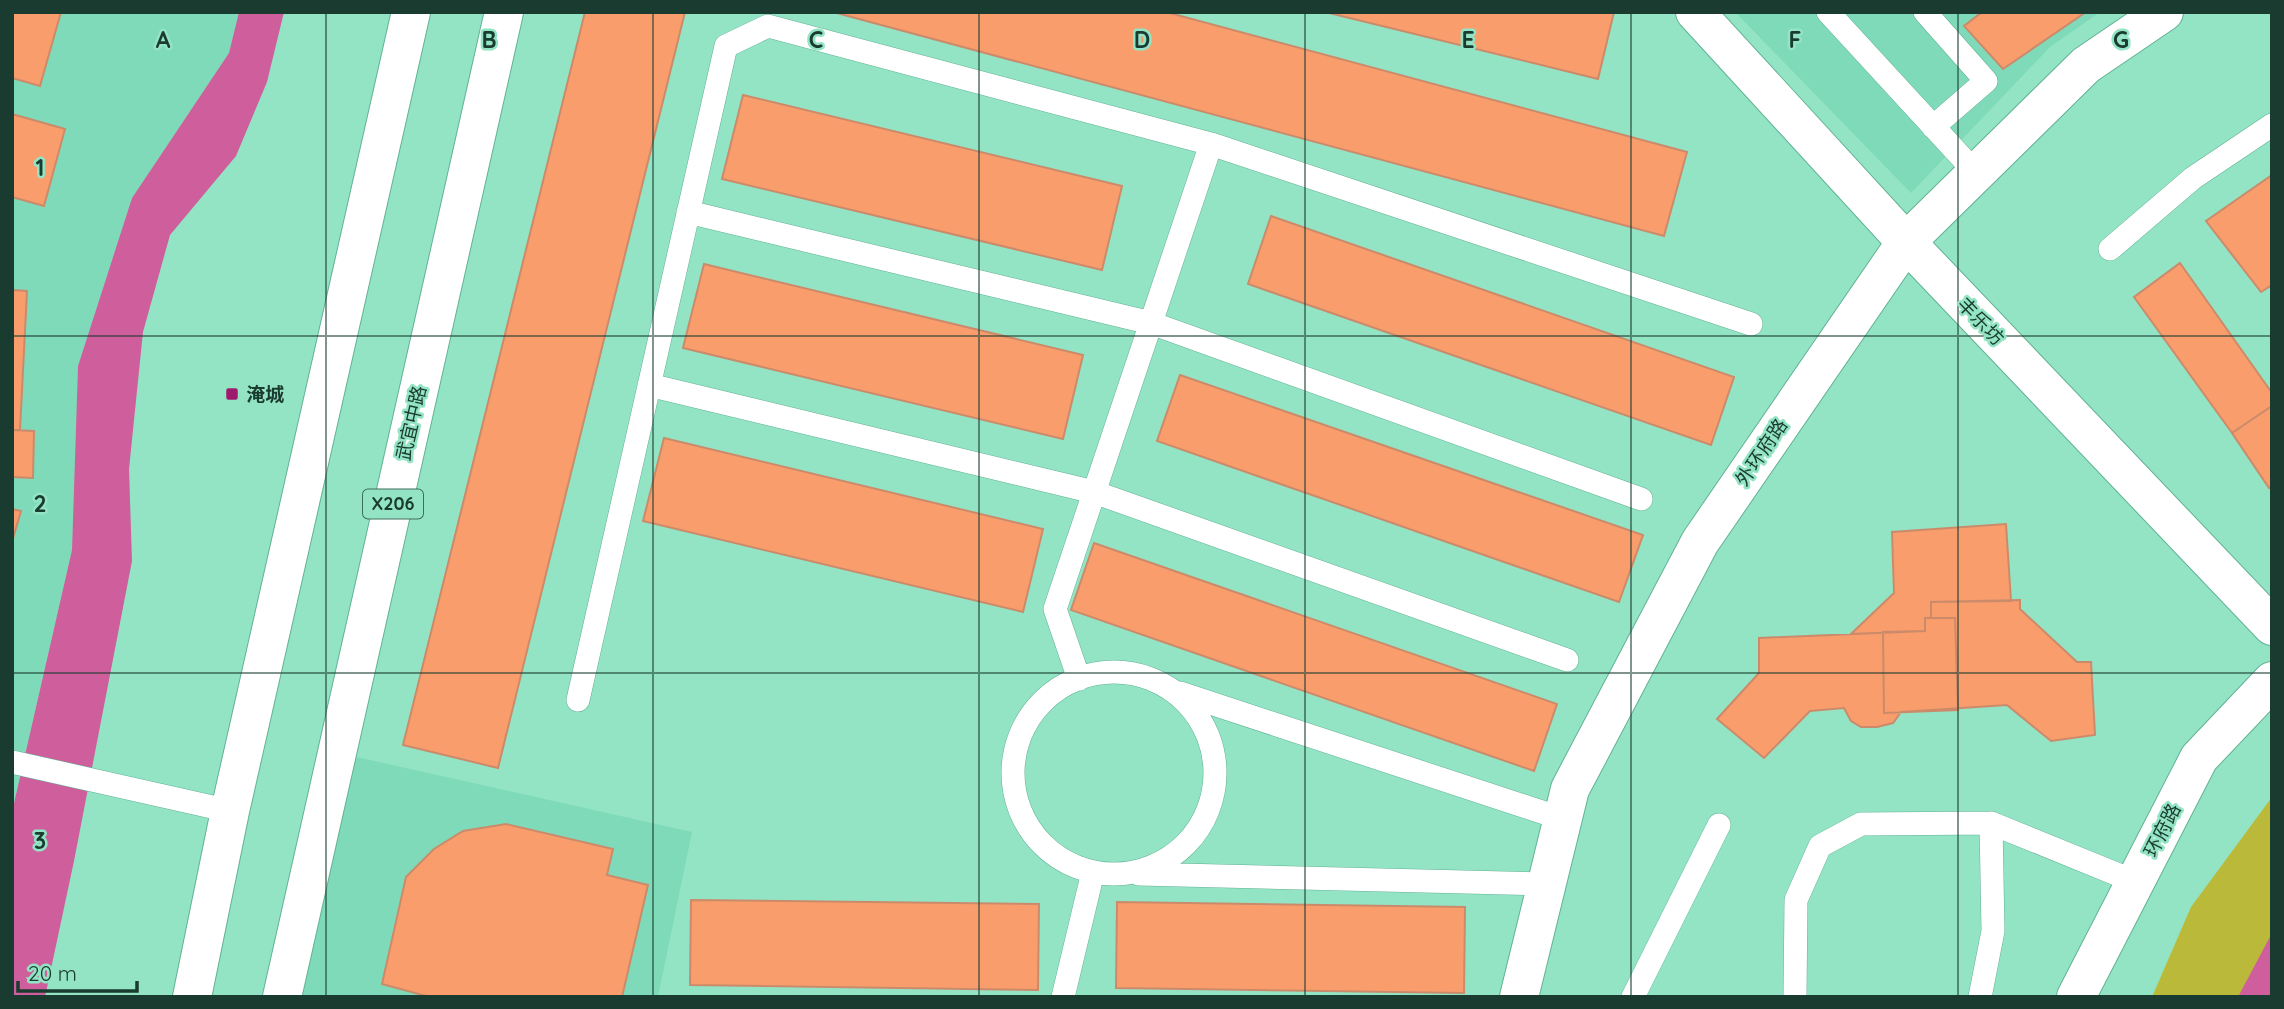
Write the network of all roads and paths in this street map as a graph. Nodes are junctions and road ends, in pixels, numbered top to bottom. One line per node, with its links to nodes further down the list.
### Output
1 (411, 12): 26 (street)
2 (504, 12): 35 (street, 武宜中路 / X206)
3 (1695, 12): 12 (street, 丰乐坊)
4 (1828, 12): 8 (lane)
5 (1925, 12): 8 (lane)
6 (2164, 12): 10 (street, 外环府路)
7 (2272, 125): 13 (lane)
8 (1933, 127): 10 (lane)
9 (1211, 144): 11 (lane); 14 (lane); 15 (lane)
10 (1976, 173): 12 (street, 外环府路)
11 (688, 212): 14 (lane); 16 (lane)
12 (1906, 242): 19 (street, 丰乐坊); 27 (street, 外环府路)
13 (2110, 249)
14 (1151, 323): 17 (lane); 18 (lane)
15 (1751, 324)
16 (649, 385): 17 (lane); 24 (lane)
17 (1094, 492): 20 (lane); 21 (lane)
18 (1641, 499)
19 (2272, 626)
20 (1567, 660)
21 (1079, 679): 23 (lane); 30 (lane)
22 (2272, 681): 32 (street, 环府路)
23 (1174, 691): 27 (lane); 31 (lane)
24 (578, 700)
25 (12, 762): 26 (lane)
26 (230, 811): 34 (street)
27 (1563, 819): 33 (street, 外环府路)
28 (1991, 823): 32 (lane); 39 (lane); 40 (lane)
29 (1719, 825): 38 (lane)
30 (1093, 872): 31 (lane); 36 (lane)
31 (1125, 874): 33 (lane)
32 (2136, 882): 41 (street, 环府路)
33 (1547, 884): 37 (street, 外环府路)
34 (192, 997)
35 (282, 997)
36 (1063, 997)
37 (1519, 997)
38 (1633, 997)
39 (1795, 997)
40 (1980, 997)
41 (2076, 997)

